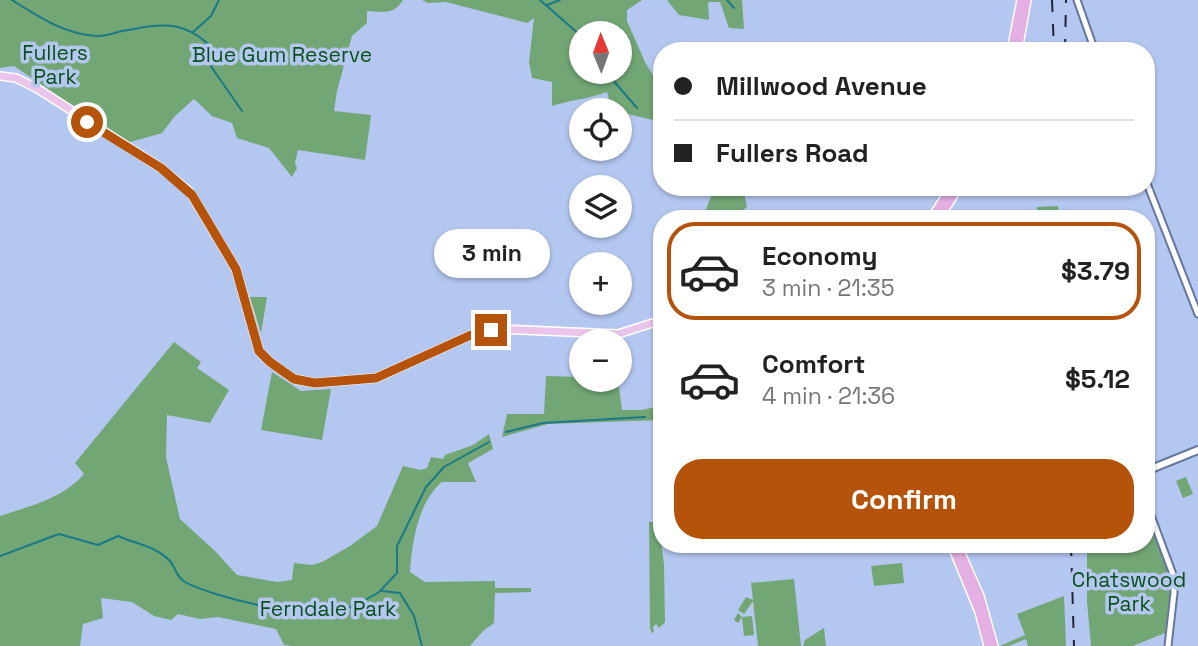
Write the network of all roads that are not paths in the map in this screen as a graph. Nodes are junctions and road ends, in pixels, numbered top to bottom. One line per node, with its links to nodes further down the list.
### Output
1 (1021, 0): 4 (highway)
2 (1027, 0): 5 (highway)
3 (1077, 0): 6 (street)
4 (1014, 42)
5 (1020, 42)
6 (1093, 42)
7 (0, 76): 10 (main road)
8 (1152, 196): 9 (street)
9 (1198, 314)
10 (653, 323)
11 (1198, 450): 12 (main road)
12 (1155, 467)
13 (1155, 526): 18 (street)
14 (958, 553): 16 (highway)
15 (959, 553): 17 (highway)
16 (988, 646)
17 (994, 646)
18 (1168, 646)

